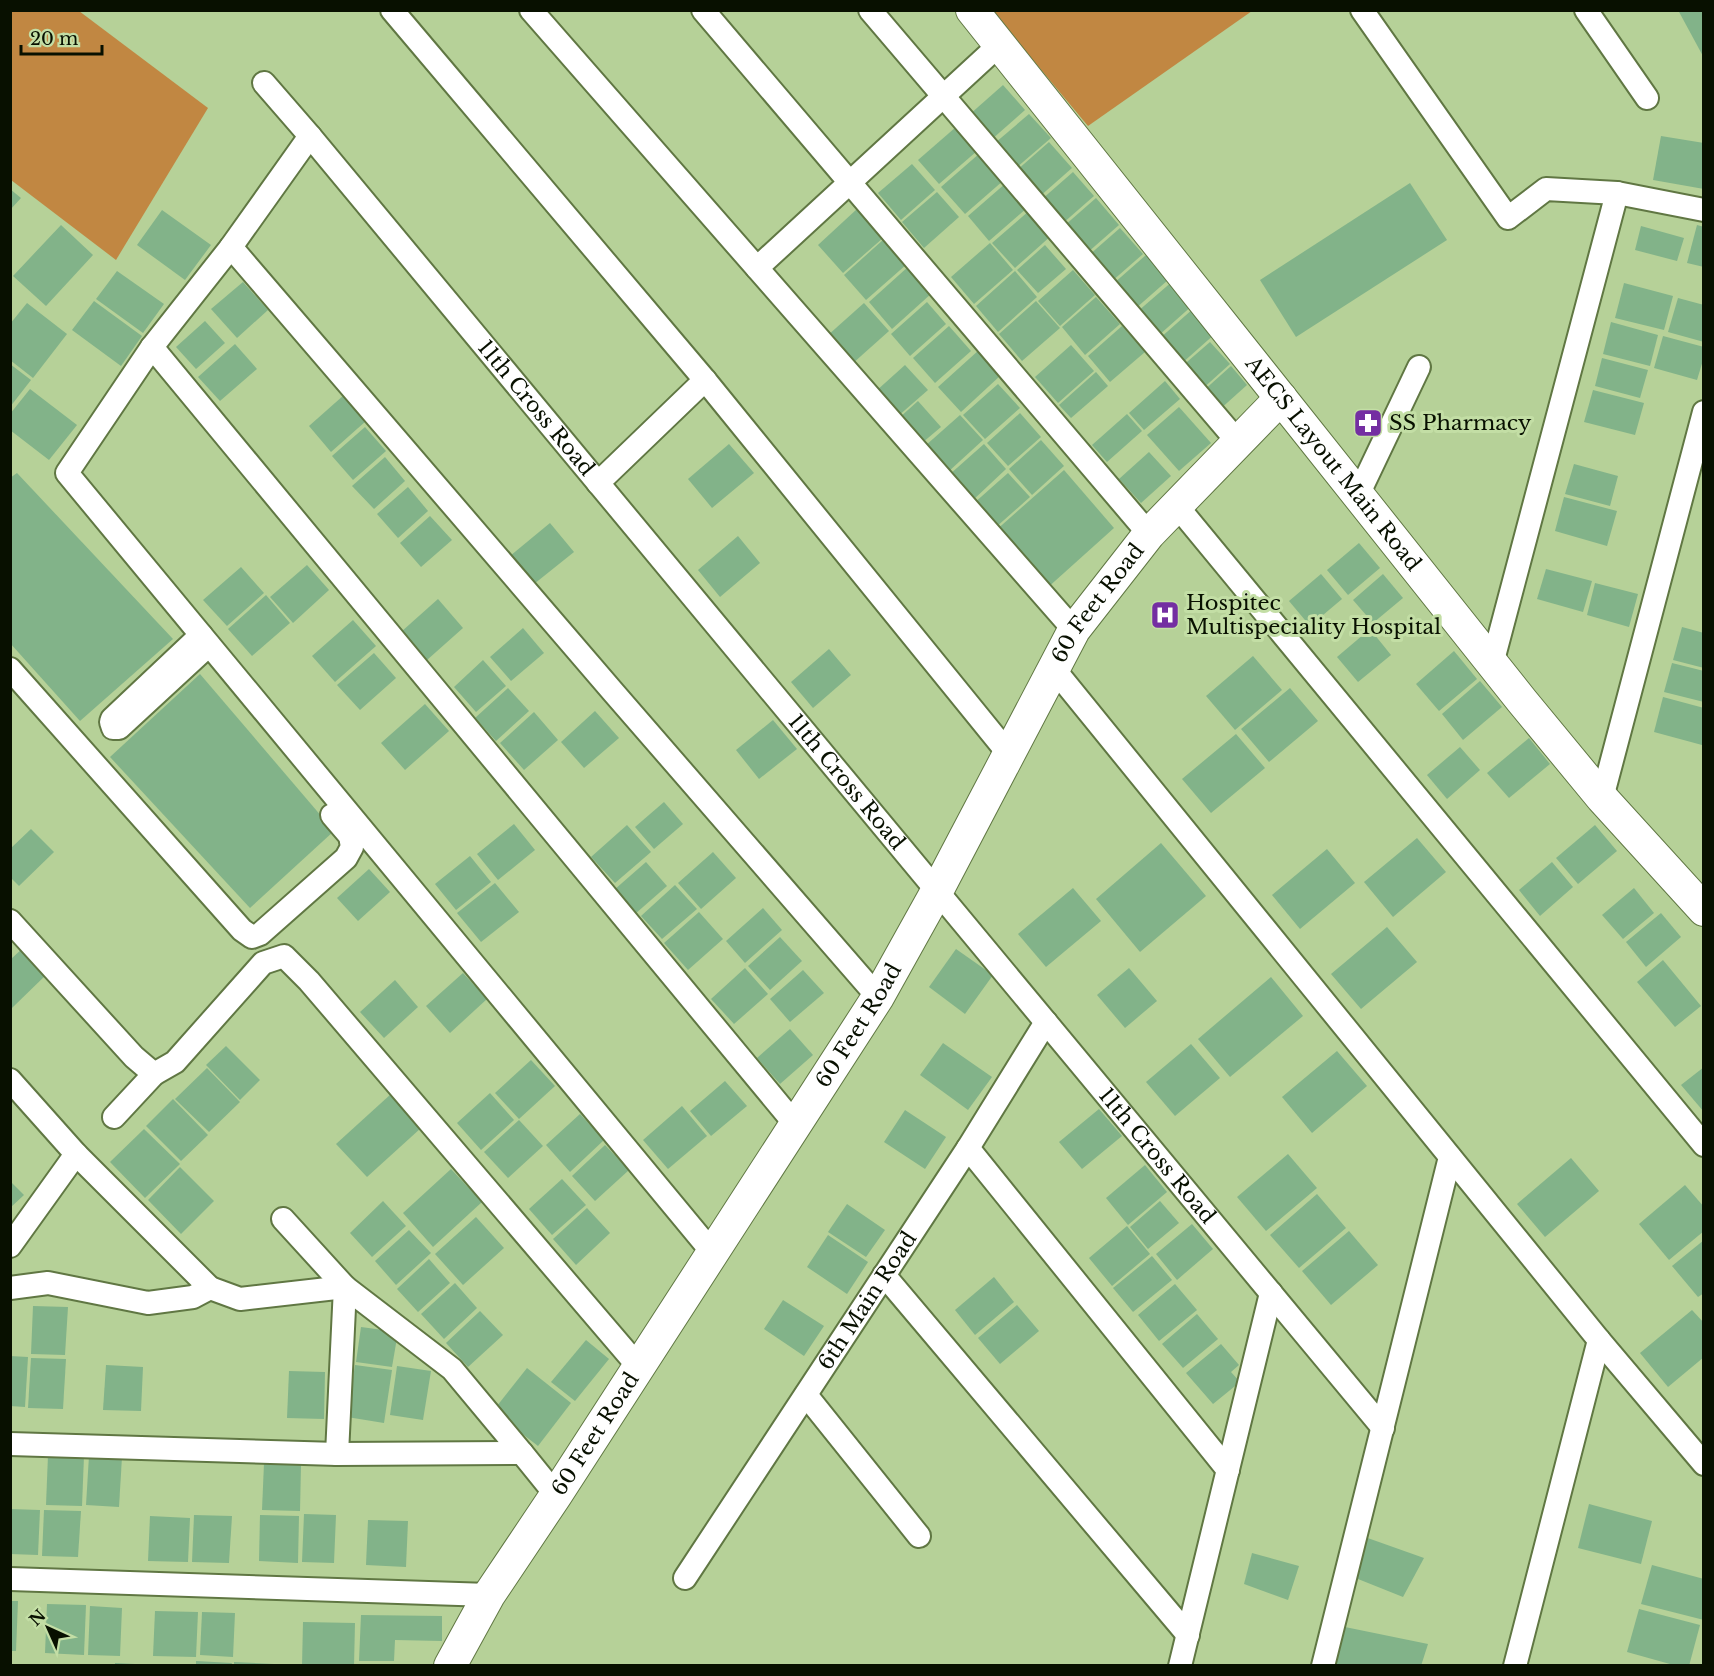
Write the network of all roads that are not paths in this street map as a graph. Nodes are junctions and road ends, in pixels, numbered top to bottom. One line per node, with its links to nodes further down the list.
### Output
1 (392, 10): 20 (street)
2 (531, 10): 17 (street)
3 (703, 10): 13 (street)
4 (870, 10): 10 (street)
5 (972, 10): 8 (street, AECS Layout Main Road)
6 (1362, 10): 14 (street)
7 (1586, 10): 11 (street)
8 (999, 45): 10 (street); 21 (street, AECS Layout Main Road)
9 (264, 83): 12 (street, 11th Cross Road)
10 (944, 97): 13 (street); 23 (street)
11 (1647, 98)
12 (310, 136): 16 (street); 24 (street, 11th Cross Road)
13 (851, 182): 17 (street); 27 (street)
14 (1617, 193): 15 (street); 30 (street)
15 (1704, 210)
16 (231, 246): 18 (street); 39 (street)
17 (757, 268): 28 (street)
18 (152, 346): 29 (street); 44 (street)
19 (1419, 367): 25 (street)
20 (705, 380): 24 (street); 33 (street)
21 (1281, 398): 23 (street, 60 Feet Road); 25 (street, AECS Layout Main Road)
22 (1704, 412): 35 (street)
23 (1238, 442): 26 (street, 60 Feet Road)
24 (598, 483): 36 (street, 11th Cross Road)
25 (1358, 495): 30 (street, AECS Layout Main Road)
26 (1177, 506): 27 (street, 60 Feet Road); 45 (street)
27 (1149, 534): 28 (street, 60 Feet Road)
28 (1074, 630): 32 (street, 60 Feet Road)
29 (197, 650): 34 (street); 34 (street); 51 (street)
30 (1492, 664): 35 (street, AECS Layout Main Road)
31 (10, 669): 34 (street)
32 (1054, 669): 33 (street, 60 Feet Road); 48 (street)
33 (1008, 753): 36 (street, 60 Feet Road)
34 (88, 758)
35 (1602, 798): 37 (street, AECS Layout Main Road)
36 (937, 891): 39 (street, 60 Feet Road); 40 (street, 11th Cross Road)
37 (1704, 910)
38 (10, 921): 41 (street)
39 (878, 997): 44 (street, 60 Feet Road)
40 (1046, 1022): 46 (street, 6th Main Road); 56 (street, 11th Cross Road)
41 (154, 1074): 43 (street); 58 (street)
42 (10, 1080): 47 (street)
43 (114, 1117)
44 (795, 1124): 51 (street, 60 Feet Road)
45 (1704, 1145)
46 (968, 1148): 52 (street, 6th Main Road); 65 (street)
47 (76, 1154): 50 (street); 55 (street)
48 (1450, 1157): 57 (street); 60 (street)
49 (283, 1219): 53 (street)
50 (10, 1246)
51 (712, 1252): 58 (street, 60 Feet Road)
52 (884, 1275): 59 (street, 6th Main Road); 71 (street)
53 (345, 1287): 55 (street); 62 (street); 63 (street)
54 (10, 1288): 55 (street)
55 (210, 1288)
56 (1271, 1293): 60 (street, 11th Cross Road); 65 (street)
57 (1599, 1340): 64 (street); 75 (street)
58 (638, 1366): 66 (street, 60 Feet Road)
59 (806, 1395): 67 (street); 68 (street, 6th Main Road)
60 (1383, 1428): 74 (street)
61 (10, 1444): 63 (street)
62 (522, 1453): 63 (street); 66 (street)
63 (337, 1454)
64 (1704, 1464)
65 (1228, 1470): 71 (street)
66 (556, 1495): 70 (street, 60 Feet Road)
67 (919, 1536)
68 (685, 1578)
69 (10, 1579): 70 (street)
70 (489, 1595): 72 (street, 60 Feet Road)
71 (1188, 1635): 73 (street)
72 (450, 1665)
73 (1180, 1665)
74 (1323, 1665)
75 (1515, 1665)

